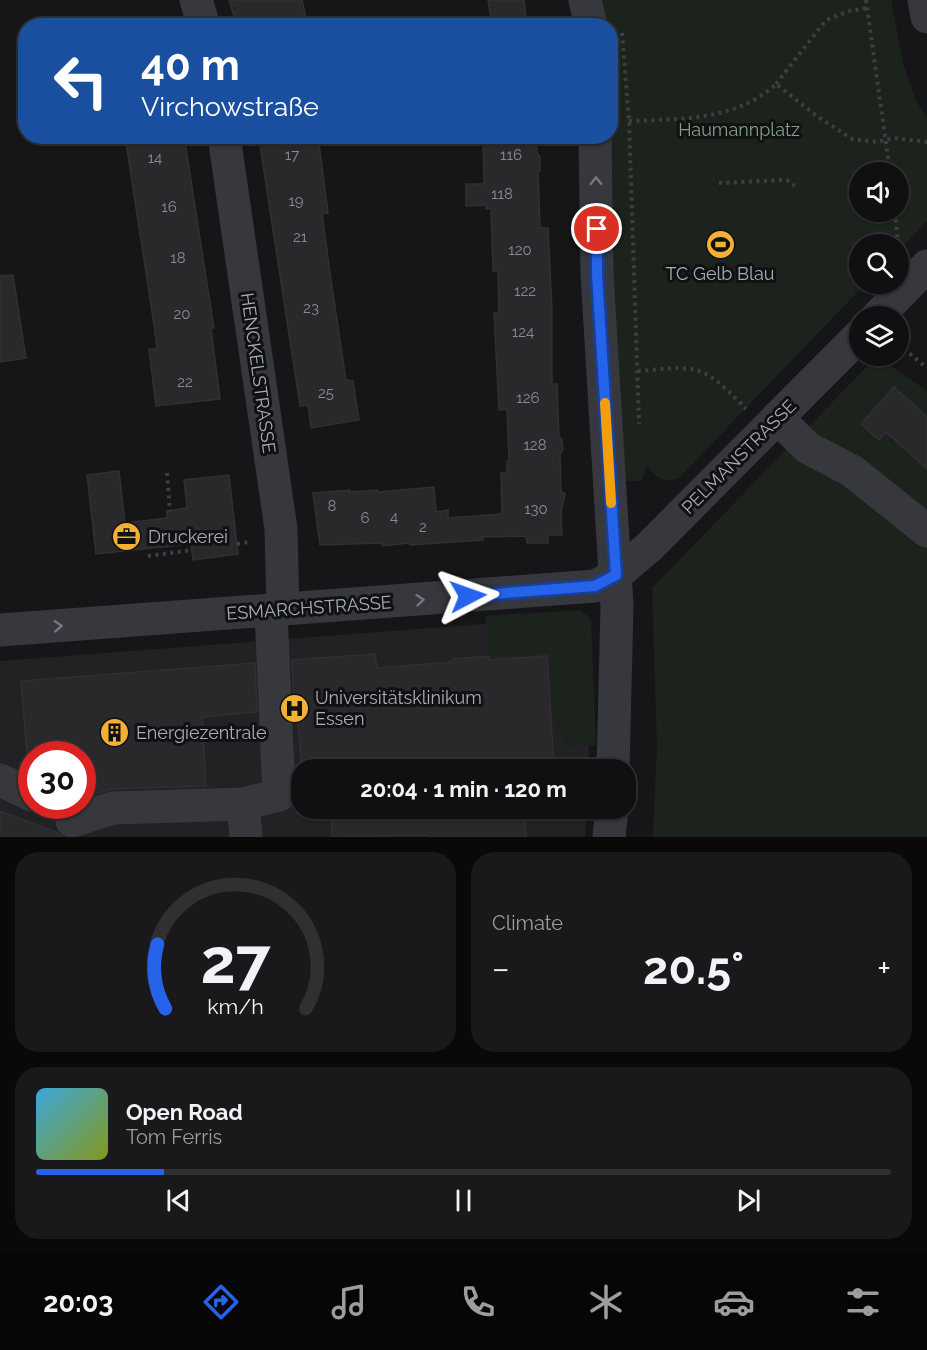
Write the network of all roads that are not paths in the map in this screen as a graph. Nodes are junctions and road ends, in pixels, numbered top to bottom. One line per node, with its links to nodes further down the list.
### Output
1 (196, 0): 5 (street)
2 (585, 0): 6 (street)
3 (924, 0): 4 (street)
4 (927, 17)
5 (202, 18)
6 (600, 18)
7 (225, 144): 15 (street, HENCKELSTRASSE)
8 (595, 144): 14 (street, one-way to 8)
9 (927, 266): 10 (street)
10 (888, 306)
11 (849, 344): 12 (street, PELMANSTRASSE)
12 (763, 415): 13 (street); 14 (street, PELMANSTRASSE)
13 (927, 531)
14 (616, 575): 15 (street, ESMARCHSTRASSE, one-way to 14); 17 (street)
15 (277, 611): 16 (street, ESMARCHSTRASSE, one-way to 15); 20 (street, HENCKELSTRASSE)
16 (0, 630)
17 (613, 759)
18 (0, 780): 19 (street)
19 (18, 788)
20 (243, 804): 22 (street); 23 (street)
21 (611, 819): 24 (street)
22 (69, 821)
23 (246, 837)
24 (609, 837)

